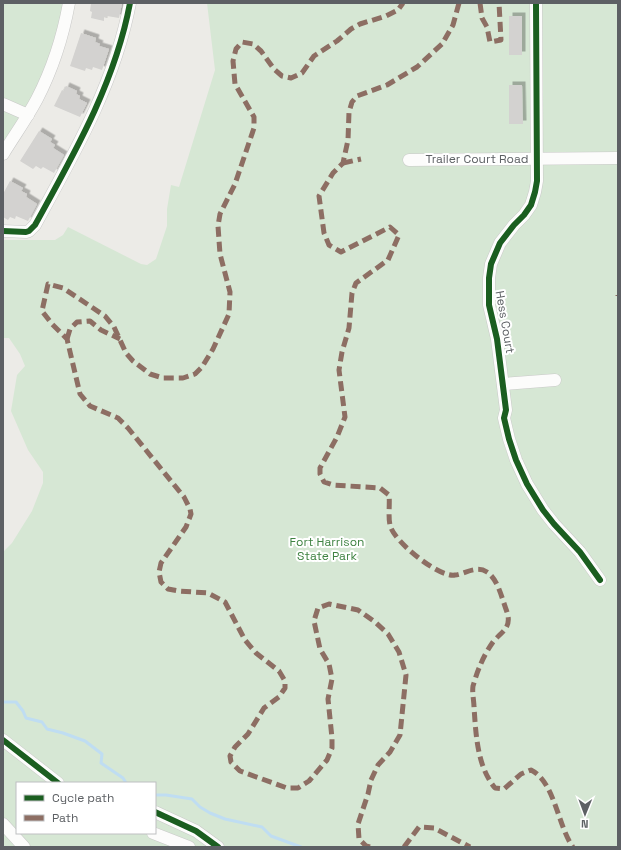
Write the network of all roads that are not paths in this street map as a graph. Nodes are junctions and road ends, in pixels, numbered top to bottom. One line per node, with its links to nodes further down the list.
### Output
1 (69, 3): 5 (street)
2 (130, 3): 10 (street)
3 (536, 3): 8 (street, Hess Court)
4 (3, 104): 5 (street)
5 (28, 115): 6 (street)
6 (3, 154)
7 (618, 158): 8 (street, Trailer Court Road)
8 (536, 159): 9 (street, Trailer Court Road); 12 (street, Hess Court)
9 (409, 160)
10 (3, 231)
11 (555, 380): 12 (street)
12 (503, 384): 13 (street, Hess Court)
13 (600, 580)
14 (3, 740): 15 (street)
15 (57, 782)
16 (156, 812): 21 (street)
17 (3, 824): 19 (street)
18 (156, 834): 20 (street)
19 (24, 847)
20 (189, 847)
21 (218, 847)

